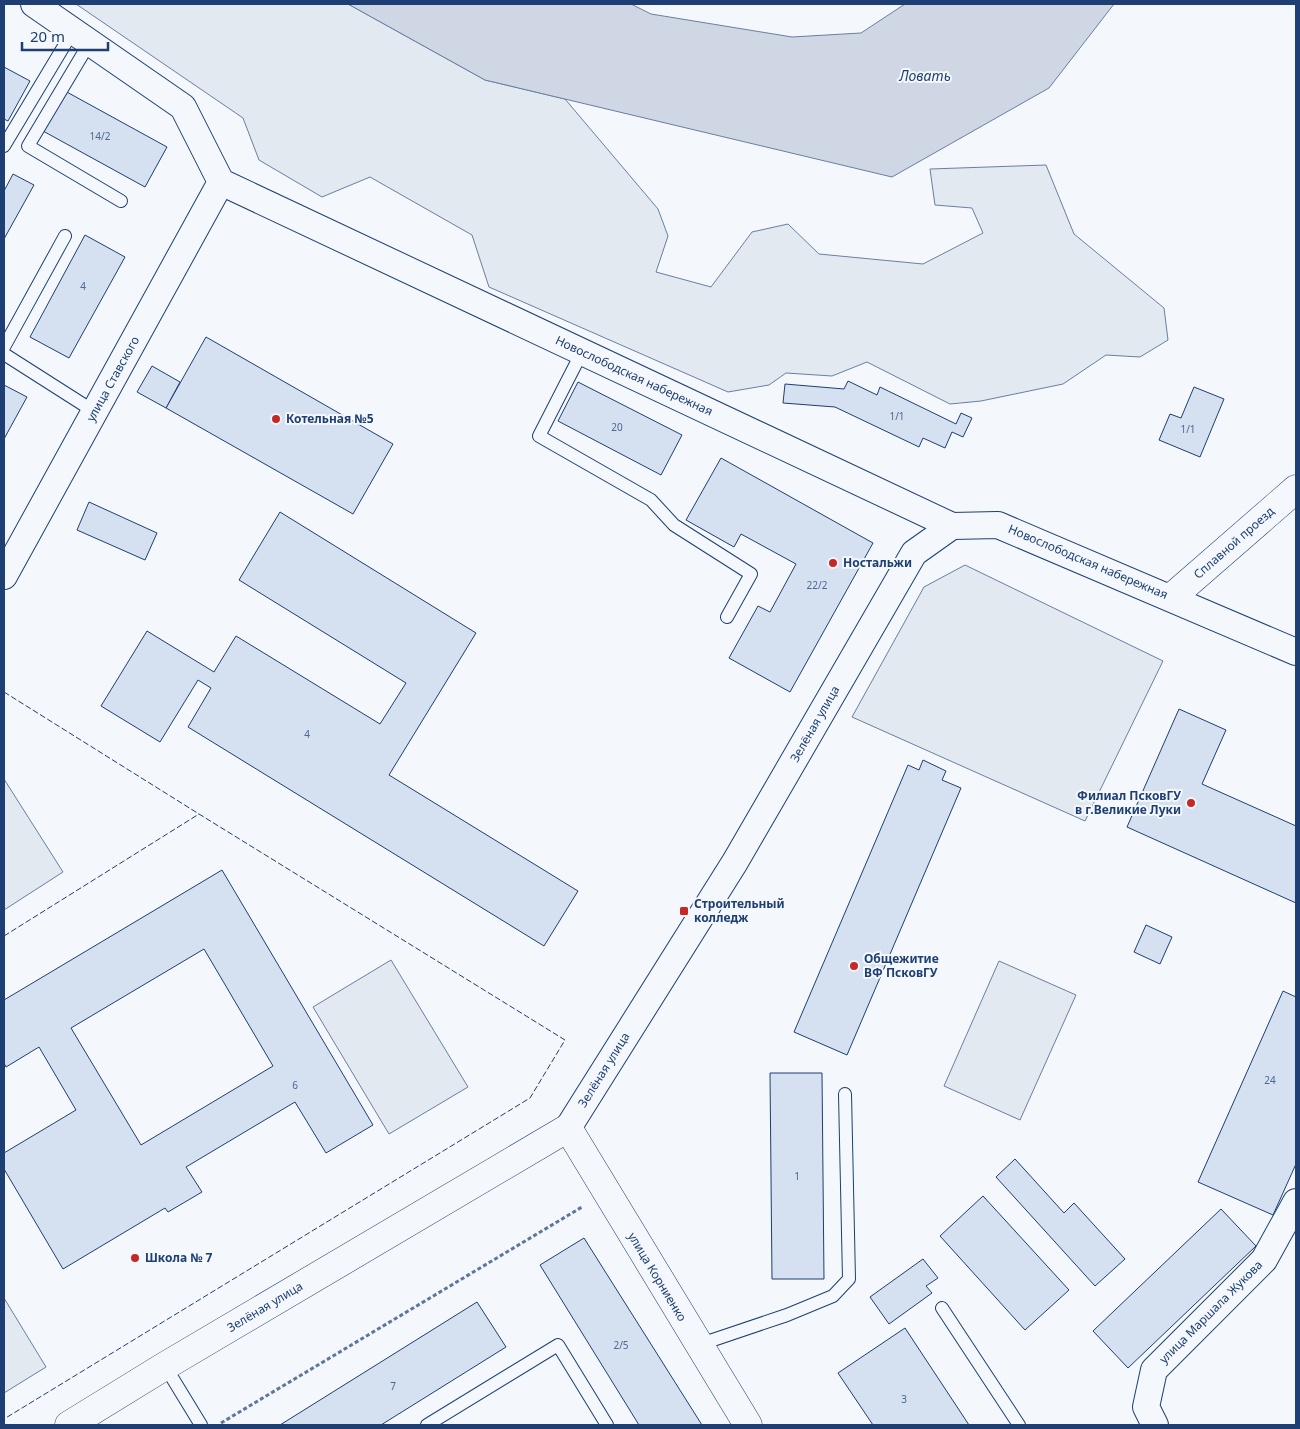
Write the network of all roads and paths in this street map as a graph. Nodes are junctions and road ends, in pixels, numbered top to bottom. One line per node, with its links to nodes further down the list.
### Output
1 (34, 4): 2 (street)
2 (82, 37): 3 (lane); 4 (street); 5 (lane)
3 (4, 146)
4 (221, 182): 8 (street, Новослободская набережная); 10 (street, улица Ставского)
5 (121, 201)
6 (65, 236): 7 (lane)
7 (4, 347)
8 (582, 352): 12 (street, Новослободская набережная); 15 (lane)
9 (4, 354): 10 (lane)
10 (94, 412): 13 (street, улица Ставского)
11 (1296, 489): 14 (street, Сплавной проезд)
12 (952, 526): 14 (street, Новослободская набережная); 18 (street, Зелёная улица)
13 (4, 576)
14 (1172, 597): 16 (street, Новослободская набережная)
15 (727, 617)
16 (1296, 652)
17 (845, 1094): 22 (lane)
18 (568, 1128): 22 (street, улица Корниенко); 23 (street, Зелёная улица)
19 (1296, 1202): 31 (street, улица Маршала Жукова)
20 (587, 1215): 26 (path)
21 (942, 1308): 30 (lane)
22 (698, 1345): 29 (street, улица Корниенко)
23 (165, 1366): 24 (street, Зелёная улица); 25 (lane)
24 (69, 1425)
25 (202, 1425)
26 (218, 1425)
27 (426, 1425): 28 (lane)
28 (607, 1425)
29 (748, 1425)
30 (1019, 1425)
31 (1155, 1425)

